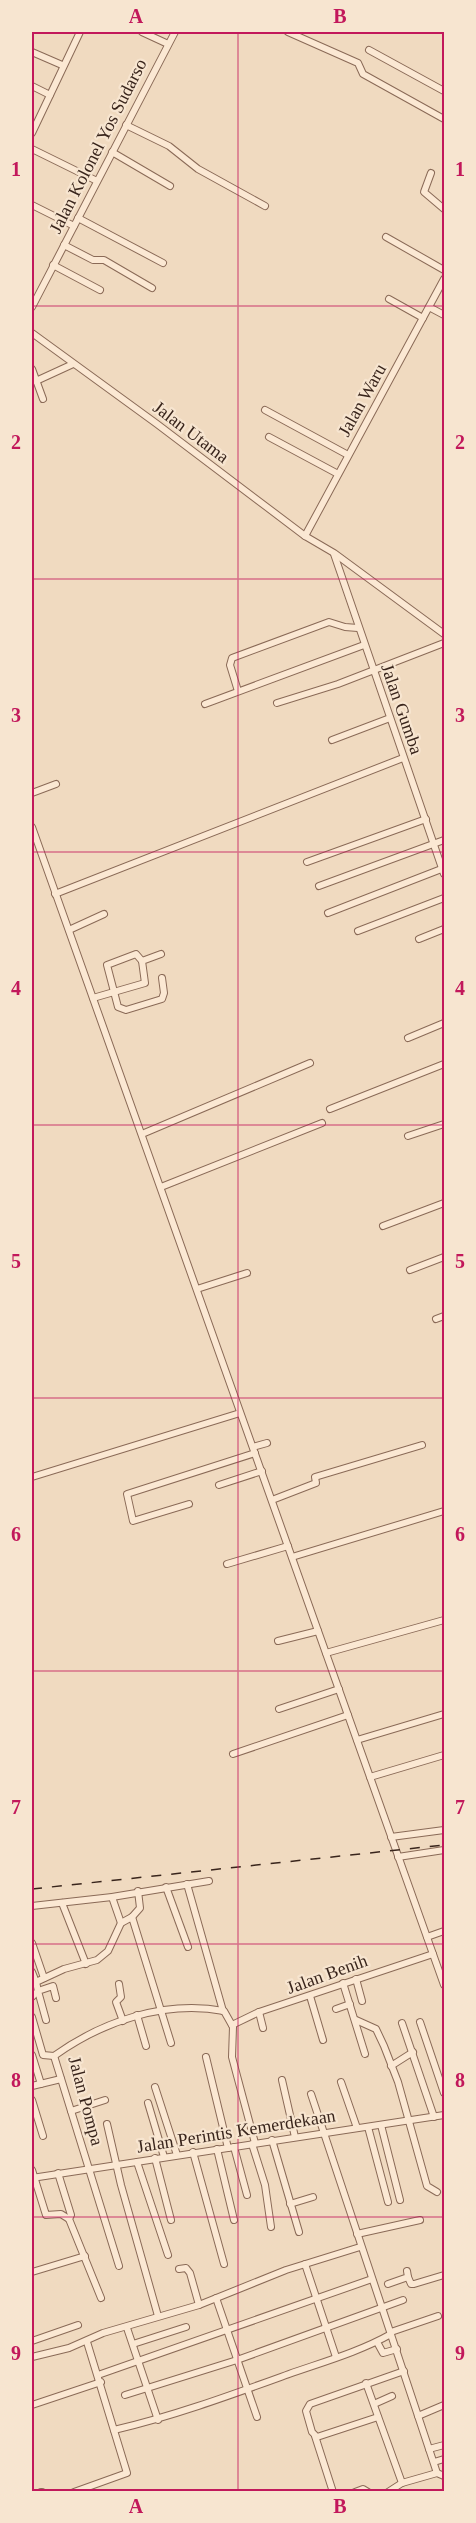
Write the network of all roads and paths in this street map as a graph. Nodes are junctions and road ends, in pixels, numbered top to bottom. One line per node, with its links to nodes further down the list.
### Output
1 (80, 32): 8 (street)
2 (142, 32): 5 (street)
3 (175, 32): 5 (street, Jalan Kolonel Yos Sudarso)
4 (288, 32): 14 (street)
5 (168, 44): 15 (street, Jalan Kolonel Yos Sudarso)
6 (369, 50): 10 (street)
7 (32, 52): 8 (street)
8 (62, 65): 11 (street)
9 (32, 86): 11 (street)
10 (444, 91)
11 (50, 95): 13 (street)
12 (32, 115): 13 (street)
13 (39, 119): 16 (street)
14 (444, 119)
15 (126, 125): 18 (street, Jalan Kolonel Yos Sudarso); 23 (street)
16 (32, 133)
17 (32, 149): 20 (street)
18 (112, 152): 20 (street, Jalan Kolonel Yos Sudarso); 21 (street)
19 (431, 173): 24 (street)
20 (97, 181): 25 (street, Jalan Kolonel Yos Sudarso)
21 (170, 186)
22 (32, 205): 26 (street)
23 (265, 206)
24 (444, 208)
25 (78, 218): 26 (street, Jalan Kolonel Yos Sudarso); 29 (street)
26 (74, 226): 28 (street, Jalan Kolonel Yos Sudarso)
27 (386, 237): 31 (street)
28 (64, 244): 30 (street, Jalan Kolonel Yos Sudarso); 33 (street)
29 (163, 263)
30 (53, 265): 34 (street); 36 (street, Jalan Kolonel Yos Sudarso)
31 (444, 270)
32 (444, 279): 37 (street, Jalan Waru)
33 (152, 288)
34 (100, 290)
35 (389, 299): 39 (street)
36 (32, 307)
37 (429, 307): 38 (street); 39 (street, Jalan Waru)
38 (444, 315)
39 (423, 318): 47 (street, Jalan Waru)
40 (32, 333): 41 (street, Jalan Utama)
41 (73, 364): 43 (street); 49 (street, Jalan Utama)
42 (32, 369): 43 (street)
43 (36, 381): 44 (street)
44 (43, 399)
45 (265, 410): 47 (street)
46 (269, 437): 48 (street)
47 (348, 455): 48 (street, Jalan Waru)
48 (338, 474): 49 (street, Jalan Waru)
49 (305, 536): 50 (street, Jalan Utama)
50 (334, 553): 51 (street, Jalan Gumba); 52 (street, Jalan Utama)
51 (358, 628): 54 (street, Jalan Gumba); 56 (street)
52 (444, 634)
53 (444, 643): 55 (street)
54 (364, 645): 55 (street, Jalan Gumba); 56 (street)
55 (374, 671): 57 (street); 59 (street, Jalan Gumba)
56 (238, 691): 58 (street)
57 (277, 703)
58 (205, 704)
59 (390, 718): 60 (street); 61 (street, Jalan Gumba)
60 (333, 740)
61 (403, 758): 64 (street, Jalan Gumba); 71 (street)
62 (57, 784): 63 (street)
63 (32, 793)
64 (426, 819): 67 (street, Jalan Gumba); 68 (street)
65 (32, 827): 71 (street)
66 (444, 840): 67 (street)
67 (434, 844): 69 (street, Jalan Gumba); 70 (street)
68 (307, 862)
69 (444, 870): 73 (street)
70 (319, 886)
71 (56, 894): 76 (street)
72 (444, 898): 77 (street)
73 (328, 913)
74 (104, 914): 76 (street)
75 (444, 928): 78 (street)
76 (69, 930): 83 (street)
77 (358, 931)
78 (419, 939)
79 (160, 954): 80 (street)
80 (142, 961): 82 (street); 82 (street)
81 (162, 978): 82 (street)
82 (114, 991): 83 (street)
83 (93, 998): 91 (street)
84 (444, 1023): 85 (street)
85 (408, 1038)
86 (310, 1063): 91 (street)
87 (444, 1064): 88 (street)
88 (330, 1109)
89 (322, 1123): 93 (street)
90 (444, 1124): 92 (street)
91 (142, 1134): 93 (street)
92 (408, 1136)
93 (161, 1187): 99 (street)
94 (444, 1203): 95 (street)
95 (383, 1226)
96 (444, 1257): 97 (street)
97 (410, 1270)
98 (247, 1273): 99 (street)
99 (197, 1289): 102 (street)
100 (444, 1316): 101 (street)
101 (436, 1319)
102 (240, 1413): 105 (street); 107 (street)
103 (267, 1443): 105 (street)
104 (422, 1445): 109 (street)
105 (254, 1450): 106 (street); 110 (street)
106 (262, 1472): 108 (street); 109 (street)
107 (32, 1477)
108 (219, 1485)
109 (272, 1500): 112 (street)
110 (189, 1504)
111 (444, 1511): 113 (street)
112 (288, 1546): 113 (street); 114 (street)
113 (292, 1557): 116 (street)
114 (227, 1564)
115 (444, 1620): 118 (street)
116 (318, 1630): 117 (street); 118 (street)
117 (278, 1641)
118 (326, 1653): 119 (street)
119 (339, 1689): 120 (street); 122 (street)
120 (279, 1709)
121 (444, 1714): 123 (street)
122 (348, 1715): 123 (street); 124 (street)
123 (357, 1740): 126 (street)
124 (232, 1754)
125 (444, 1755): 126 (street)
126 (370, 1778): 128 (street)
127 (444, 1830): 128 (street)
128 (391, 1837): 130 (street)
129 (444, 1850): 130 (street)
130 (398, 1857): 141 (street)
131 (209, 1881): 132 (street)
132 (187, 1884): 133 (street); 162 (street)
133 (166, 1887): 134 (street); 143 (street)
134 (138, 1891): 135 (street); 138 (street)
135 (112, 1897): 136 (street); 139 (street)
136 (62, 1903): 137 (street); 145 (street)
137 (32, 1905)
138 (132, 1917): 139 (street); 161 (street)
139 (121, 1923): 145 (street)
140 (444, 1931): 141 (street)
141 (427, 1937): 144 (street)
142 (32, 1943): 148 (street)
143 (188, 1947)
144 (433, 1954): 146 (street); 149 (street, Jalan Benih)
145 (86, 1964): 148 (street)
146 (442, 1968): 153 (street)
147 (32, 1972): 150 (street)
148 (44, 1978): 150 (street)
149 (356, 1979): 151 (street, Jalan Benih); 158 (street)
150 (36, 1982): 154 (street)
151 (343, 1983): 155 (street, Jalan Benih); 159 (street)
152 (119, 1984): 168 (street)
153 (444, 1985)
154 (38, 1991): 156 (street); 157 (street); 166 (street)
155 (310, 1996): 163 (street, Jalan Benih); 173 (street)
156 (32, 1997)
157 (56, 1998)
158 (362, 2001)
159 (350, 2004): 160 (street); 167 (street)
160 (336, 2008)
161 (161, 2011): 162 (street, Jalan Pompa); 164 (street, Jalan Pompa); 174 (street)
162 (223, 2011): 171 (street)
163 (258, 2012): 171 (street, Jalan Benih); 172 (street)
164 (136, 2015): 168 (street, Jalan Pompa); 175 (street)
165 (32, 2017): 179 (street)
166 (46, 2020)
167 (356, 2020): 177 (street); 181 (street)
168 (123, 2021): 179 (street, Jalan Pompa)
169 (420, 2022): 188 (street)
170 (402, 2023): 176 (street)
171 (232, 2025): 205 (street)
172 (263, 2028)
173 (323, 2040)
174 (171, 2043)
175 (146, 2046)
176 (413, 2052): 181 (street); 195 (street)
177 (365, 2054)
178 (32, 2055): 185 (street)
179 (54, 2056): 182 (street, Jalan Pompa)
180 (206, 2057): 206 (street)
181 (391, 2066): 196 (street)
182 (61, 2079): 185 (street); 193 (street, Jalan Pompa)
183 (282, 2080): 203 (street)
184 (342, 2082): 200 (street)
185 (40, 2084): 186 (street)
186 (32, 2086)
187 (155, 2087): 209 (street)
188 (444, 2093)
189 (311, 2094): 201 (street)
190 (32, 2100): 202 (street)
191 (105, 2100): 193 (street)
192 (148, 2103): 210 (street)
193 (71, 2112): 214 (street, Jalan Pompa)
194 (444, 2115): 195 (street, Jalan Perintis Kemerdekaan)
195 (434, 2117): 196 (street, Jalan Perintis Kemerdekaan)
196 (409, 2120): 198 (street, Jalan Perintis Kemerdekaan); 217 (street)
197 (107, 2124): 213 (street)
198 (381, 2125): 199 (street, Jalan Perintis Kemerdekaan); 220 (street)
199 (368, 2127): 200 (street, Jalan Perintis Kemerdekaan); 221 (street)
200 (357, 2128): 201 (street, Jalan Perintis Kemerdekaan)
201 (323, 2132): 203 (street, Jalan Perintis Kemerdekaan); 229 (street)
202 (44, 2136)
203 (295, 2137): 204 (street, Jalan Perintis Kemerdekaan)
204 (272, 2140): 205 (street, Jalan Perintis Kemerdekaan); 222 (street)
205 (254, 2144): 206 (street, Jalan Perintis Kemerdekaan); 227 (street)
206 (231, 2148): 207 (street, Jalan Perintis Kemerdekaan); 218 (street)
207 (217, 2149): 208 (street, Jalan Perintis Kemerdekaan); 225 (street)
208 (193, 2152): 209 (street, Jalan Perintis Kemerdekaan); 233 (street)
209 (177, 2155): 210 (street, Jalan Perintis Kemerdekaan)
210 (164, 2157): 211 (street, Jalan Perintis Kemerdekaan)
211 (156, 2158): 212 (street, Jalan Perintis Kemerdekaan); 224 (street)
212 (137, 2162): 213 (street, Jalan Perintis Kemerdekaan); 231 (street)
213 (119, 2164): 214 (street, Jalan Perintis Kemerdekaan); 247 (street)
214 (89, 2169): 215 (street, Jalan Perintis Kemerdekaan); 235 (street, Jalan Pompa)
215 (58, 2173): 216 (street, Jalan Perintis Kemerdekaan); 223 (street)
216 (32, 2175): 223 (street)
217 (437, 2192)
218 (247, 2195)
219 (313, 2197): 222 (street)
220 (400, 2200)
221 (388, 2202)
222 (290, 2204): 228 (street)
223 (69, 2219): 232 (street)
224 (171, 2220)
225 (234, 2220)
226 (420, 2220): 229 (street)
227 (271, 2227)
228 (299, 2232)
229 (357, 2234): 230 (street)
230 (360, 2247): 234 (street); 239 (street)
231 (168, 2255)
232 (85, 2256): 237 (street); 241 (street)
233 (224, 2264)
234 (305, 2264): 242 (street); 243 (street)
235 (118, 2266)
236 (179, 2269): 245 (street)
237 (32, 2272)
238 (444, 2275): 240 (street)
239 (372, 2279): 243 (street); 246 (street)
240 (388, 2284)
241 (101, 2298)
242 (216, 2298): 245 (street); 253 (street)
243 (316, 2299): 251 (street); 253 (street)
244 (403, 2300): 246 (street)
245 (199, 2305): 247 (street)
246 (382, 2307): 251 (street); 254 (street)
247 (158, 2316): 252 (street)
248 (438, 2316): 254 (street)
249 (78, 2325): 255 (street)
250 (186, 2327): 258 (street)
251 (325, 2327): 261 (street); 262 (street)
252 (127, 2328): 256 (street); 258 (street)
253 (226, 2330): 262 (street); 263 (street)
254 (391, 2333): 257 (street); 259 (street)
255 (32, 2342)
256 (87, 2342): 260 (street); 265 (street)
257 (377, 2342): 259 (street); 261 (street)
258 (133, 2344): 263 (street)
259 (397, 2349): 264 (street)
260 (32, 2357)
261 (336, 2357): 267 (street)
262 (237, 2360): 267 (street); 268 (street)
263 (139, 2362): 265 (street); 268 (street)
264 (404, 2371): 266 (street); 274 (street)
265 (100, 2379): 272 (street); 278 (street)
266 (366, 2383): 271 (street); 279 (street)
267 (248, 2389): 275 (street); 277 (street)
268 (148, 2390): 269 (street); 277 (street)
269 (125, 2396)
270 (392, 2396): 271 (street)
271 (374, 2404): 276 (street)
272 (32, 2405)
273 (444, 2405): 274 (street)
274 (418, 2416): 281 (street)
275 (257, 2417)
276 (378, 2417): 279 (street); 286 (street)
277 (158, 2420): 278 (street)
278 (114, 2430): 287 (street)
279 (314, 2436): 288 (street)
280 (444, 2445): 281 (street)
281 (429, 2449): 283 (street)
282 (444, 2459): 283 (street)
283 (434, 2462): 284 (street)
284 (437, 2473): 285 (street); 286 (street)
285 (444, 2476)
286 (402, 2484): 291 (street)
287 (74, 2492)
288 (333, 2492)
289 (355, 2492): 290 (street)
290 (368, 2492)
291 (388, 2492)

